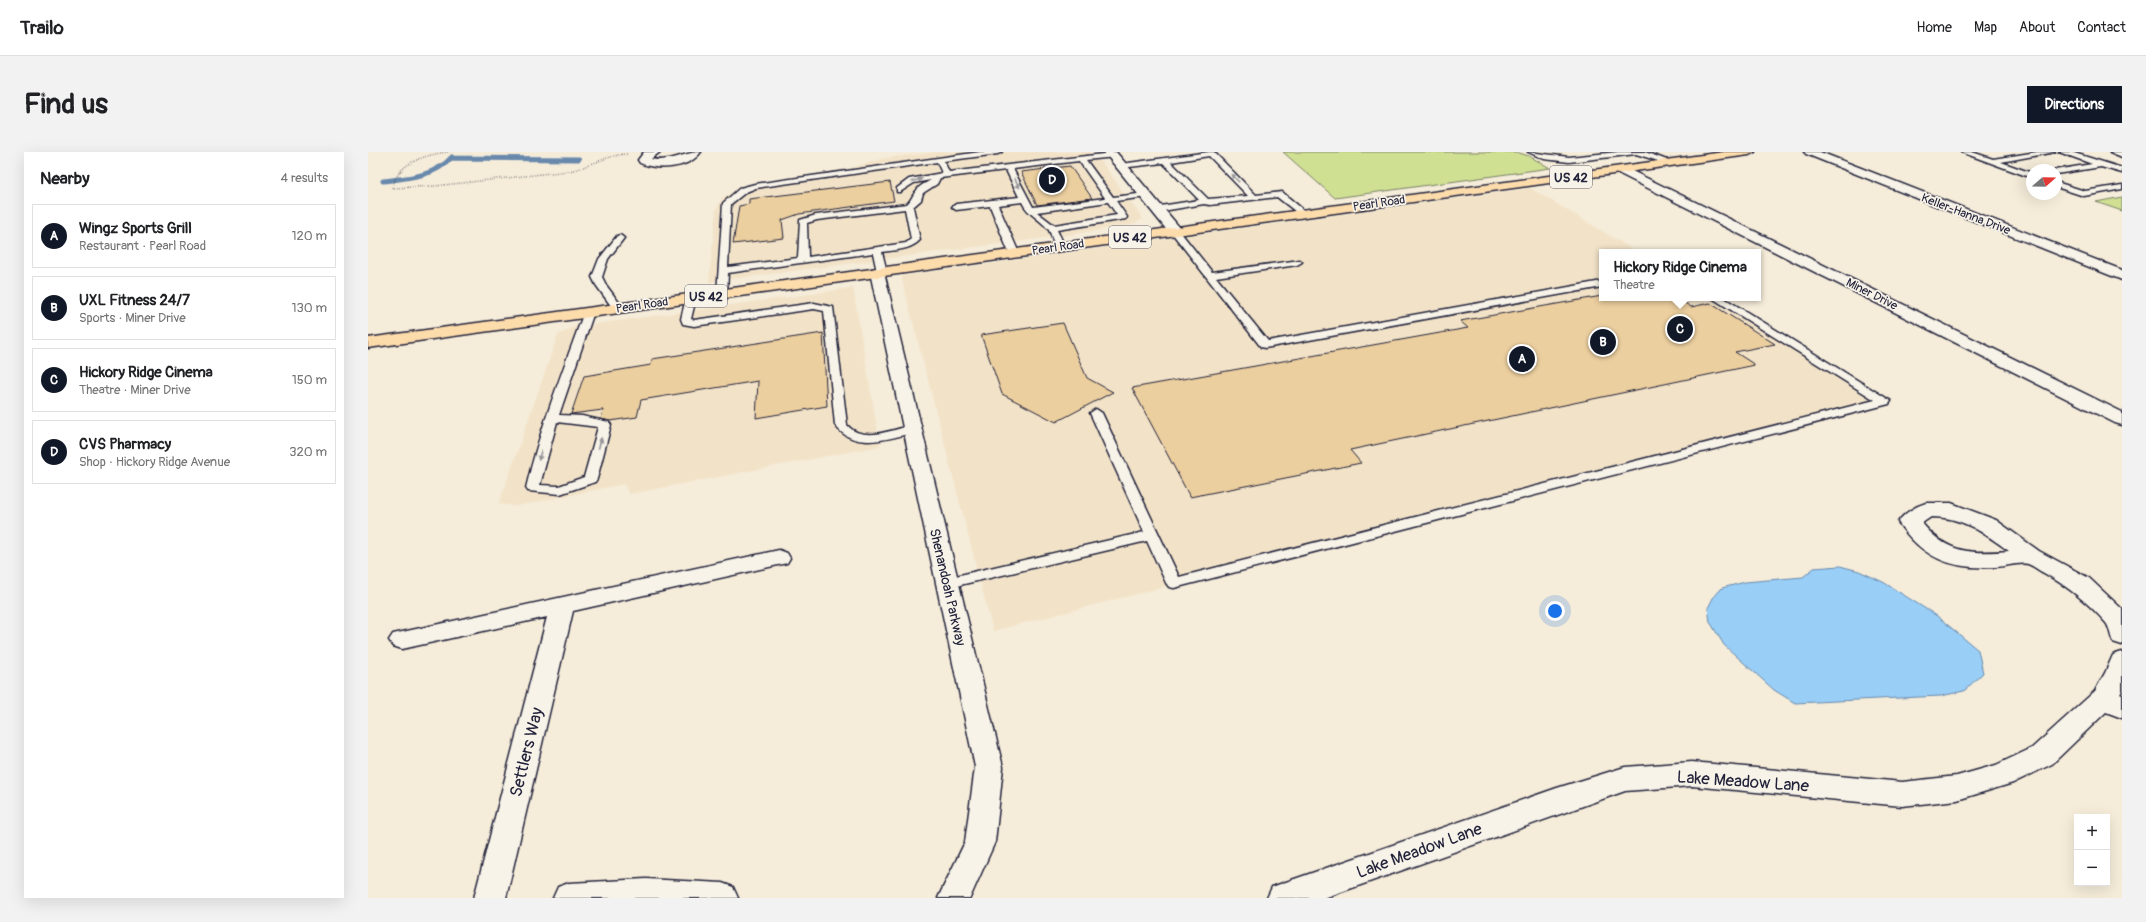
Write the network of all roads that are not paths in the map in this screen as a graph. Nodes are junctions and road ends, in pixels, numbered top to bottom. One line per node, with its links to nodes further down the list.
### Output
1 (709, 152): 13 (street)
2 (998, 152): 17 (lane)
3 (1532, 152): 4 (lane)
4 (1634, 152)
5 (1638, 152): 21 (lane)
6 (1749, 152): 21 (main road, Pearl Road / US 42)
7 (1810, 152): 54 (street, Keller-Hanna Drive)
8 (1965, 152): 20 (lane)
9 (2051, 152): 20 (lane)
10 (2063, 152): 15 (lane)
11 (2114, 152): 16 (lane)
12 (652, 153): 13 (street)
13 (695, 153)
14 (1111, 153): 18 (lane); 23 (street)
15 (2081, 155): 22 (lane); 24 (lane)
16 (2122, 155)
17 (940, 159): 30 (lane); 53 (lane)
18 (1081, 159): 25 (lane); 37 (lane)
19 (1165, 161): 23 (lane); 35 (lane, one-way to 19); 38 (lane)
20 (1993, 162): 29 (lane)
21 (1671, 163): 26 (main road, Pearl Road / US 42)
22 (2102, 164): 27 (lane); 28 (lane)
23 (1122, 166): 34 (street)
24 (2122, 166)
25 (1008, 167): 30 (lane); 36 (lane, one-way to 36)
26 (1622, 170): 44 (main road, Pearl Road / US 42); 65 (street, Miner Drive)
27 (2062, 171)
28 (2122, 171)
29 (2026, 174)
30 (946, 175): 31 (lane)
31 (936, 178): 40 (lane); 40 (lane, one-way to 31)
32 (2062, 186): 33 (lane)
33 (2122, 187)
34 (1146, 195): 37 (lane); 42 (street)
35 (1254, 197): 38 (lane); 44 (lane)
36 (1025, 199): 39 (lane); 43 (lane)
37 (1111, 200): 43 (lane); 45 (lane)
38 (1205, 201): 42 (lane)
39 (993, 203): 41 (lane); 49 (lane)
40 (910, 204): 50 (lane); 52 (lane)
41 (956, 207)
42 (1157, 209): 46 (street)
43 (1030, 210): 45 (lane)
44 (1303, 213): 46 (main road, Pearl Road / US 42)
45 (1052, 228): 48 (lane)
46 (1174, 231): 48 (main road, Pearl Road / US 42); 55 (lane)
47 (620, 238): 60 (lane)
48 (1060, 247): 49 (main road, Pearl Road / US 42)
49 (1014, 253): 52 (main road, Pearl Road / US 42)
50 (803, 260): 52 (lane); 53 (lane)
51 (1297, 262): 55 (lane)
52 (879, 265): 57 (main road, Pearl Road / US 42); 66 (street, Shenandoah Parkway)
53 (723, 271): 57 (lane)
54 (2122, 275)
55 (1210, 276): 56 (lane)
56 (1599, 285)
57 (722, 294): 58 (main road, Pearl Road / US 42)
58 (691, 298): 60 (main road, Pearl Road / US 42); 66 (lane)
59 (1721, 301): 67 (lane)
60 (618, 308): 61 (main road, Pearl Road / US 42)
61 (589, 312): 62 (main road, Pearl Road / US 42); 64 (lane)
62 (368, 343)
63 (1096, 413): 67 (lane)
64 (552, 418): 64 (lane, one-way to 64)
65 (2122, 419)
66 (912, 429): 70 (street, Shenandoah Parkway)
67 (1152, 535): 70 (lane)
68 (2031, 556): 72 (street)
69 (779, 558): 71 (street)
70 (947, 583): 79 (street, Shenandoah Parkway)
71 (562, 605): 73 (street); 76 (street, Settlers Way)
72 (2122, 636)
73 (402, 640)
74 (2122, 662): 75 (street, Lake Meadow Lane)
75 (2113, 703): 80 (street, Lake Meadow Lane)
76 (490, 898)
77 (569, 898): 78 (street)
78 (722, 898)
79 (954, 898)
80 (1283, 898)

